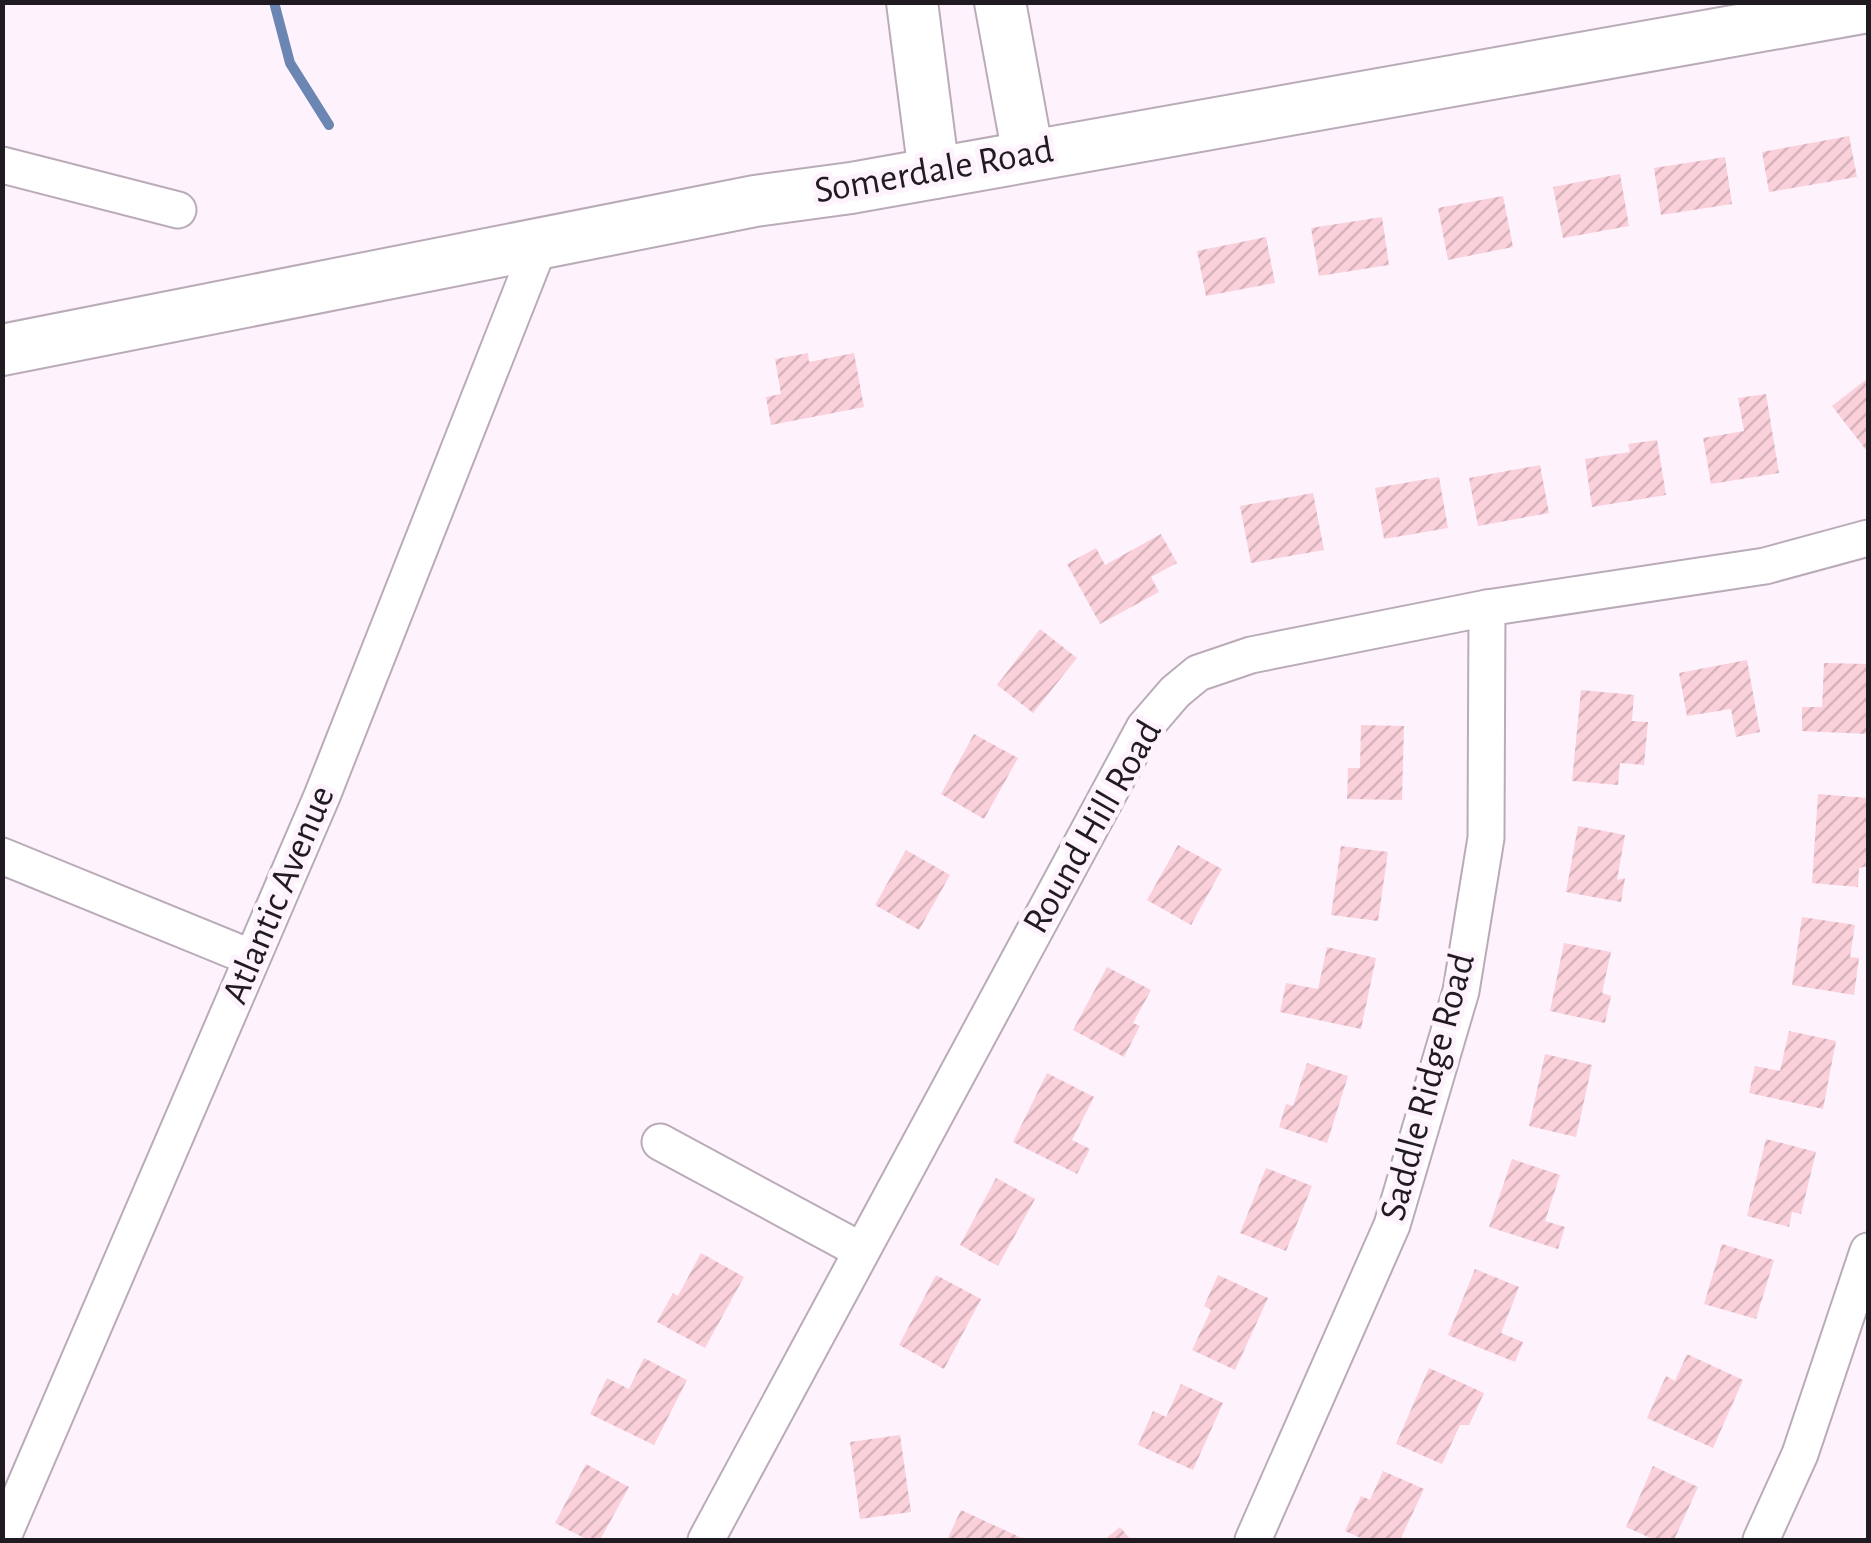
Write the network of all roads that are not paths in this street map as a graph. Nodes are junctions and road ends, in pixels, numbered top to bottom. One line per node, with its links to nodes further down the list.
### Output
1 (912, 2): 6 (main road)
2 (1000, 2): 4 (main road)
3 (1868, 7): 4 (main road, Somerdale Road)
4 (1028, 155): 6 (main road, Somerdale Road)
5 (2, 165): 7 (street)
6 (934, 173): 8 (main road, Somerdale Road)
7 (178, 210)
8 (540, 244): 9 (main road, Somerdale Road); 13 (street, Atlantic Avenue)
9 (2, 350)
10 (1868, 538): 11 (street, Round Hill Road)
11 (1487, 608): 15 (street, Round Hill Road); 19 (street, Saddle Ridge Road)
12 (2, 856): 13 (street)
13 (252, 958): 18 (street, Atlantic Avenue)
14 (660, 1142): 15 (street)
15 (860, 1250): 17 (street, Round Hill Road)
16 (1868, 1251): 20 (street)
17 (713, 1538)
18 (2, 1539)
19 (1254, 1540)
20 (1761, 1540)

